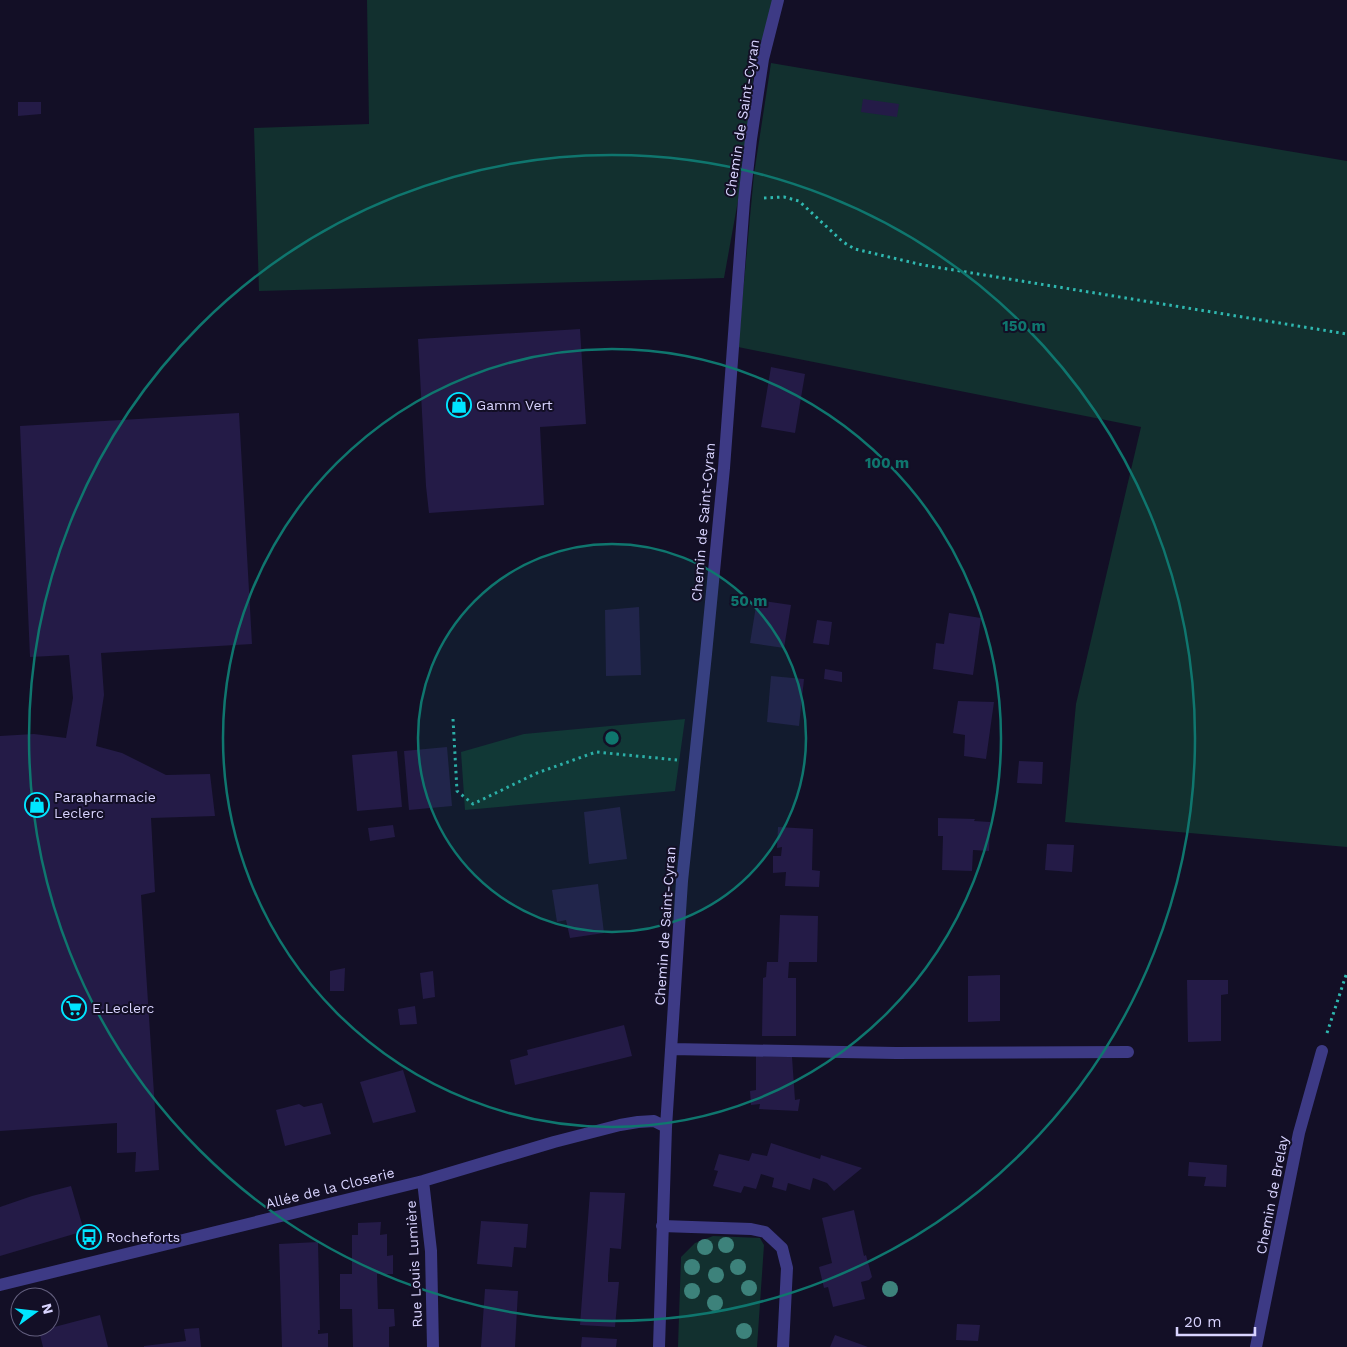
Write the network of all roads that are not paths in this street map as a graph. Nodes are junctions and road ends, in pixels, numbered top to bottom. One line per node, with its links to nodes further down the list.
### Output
1 (778, 0): 2 (street, Chemin de Saint-Cyran)
2 (671, 1049): 4 (street); 5 (street, Chemin de Saint-Cyran)
3 (1322, 1051): 12 (street, Chemin de Brelay)
4 (1128, 1052)
5 (666, 1127): 6 (street, Allée de la Closerie); 7 (street, Chemin de Saint-Cyran)
6 (423, 1180): 8 (street, Allée de la Closerie); 9 (street, Rue Louis Lumière)
7 (662, 1226): 10 (street, Chemin de Saint-Cyran); 11 (street)
8 (0, 1285)
9 (433, 1347)
10 (659, 1347)
11 (783, 1347)
12 (1256, 1347)

